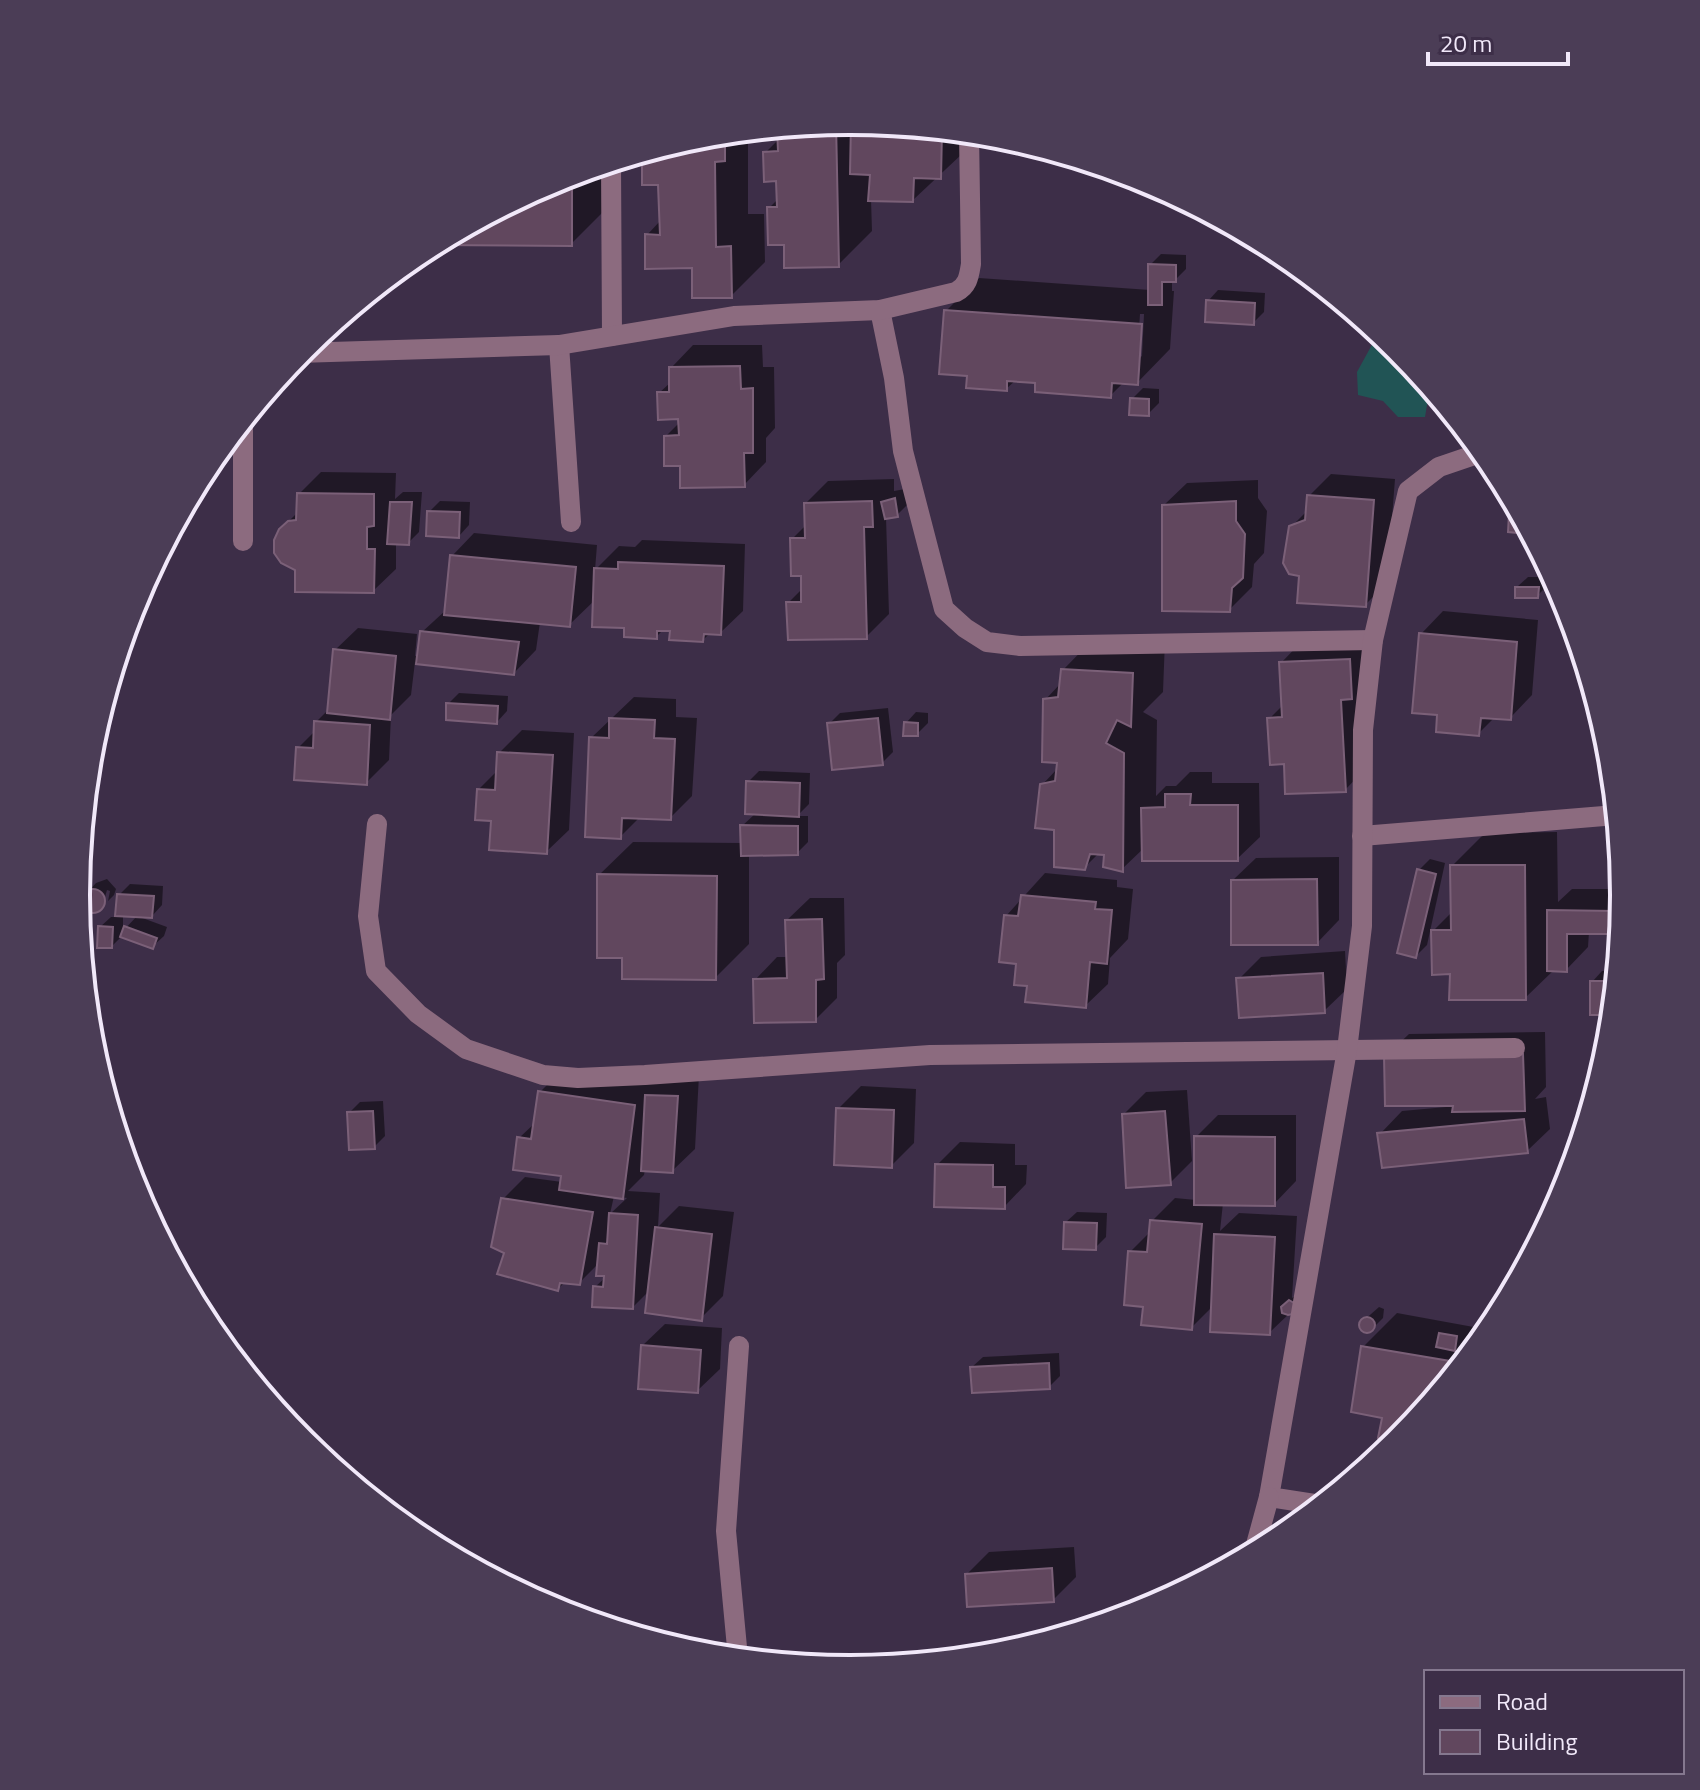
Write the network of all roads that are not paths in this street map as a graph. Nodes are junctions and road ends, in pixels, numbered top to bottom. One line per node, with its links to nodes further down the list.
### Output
1 (969, 145): 3 (street)
2 (611, 173): 4 (street)
3 (880, 310): 4 (street); 11 (street)
4 (612, 336): 5 (street)
5 (559, 345): 6 (street); 9 (street)
6 (319, 352)
7 (243, 438): 10 (street)
8 (1469, 455): 11 (street)
9 (571, 522)
10 (243, 541)
11 (1373, 640): 14 (street)
12 (1605, 816): 14 (street)
13 (377, 824): 16 (street)
14 (1362, 836): 16 (street)
15 (1515, 1048): 16 (street)
16 (1347, 1050): 18 (street)
17 (739, 1346): 21 (street)
18 (1269, 1497): 19 (street); 20 (street)
19 (1306, 1503)
20 (1259, 1535)
21 (737, 1646)

